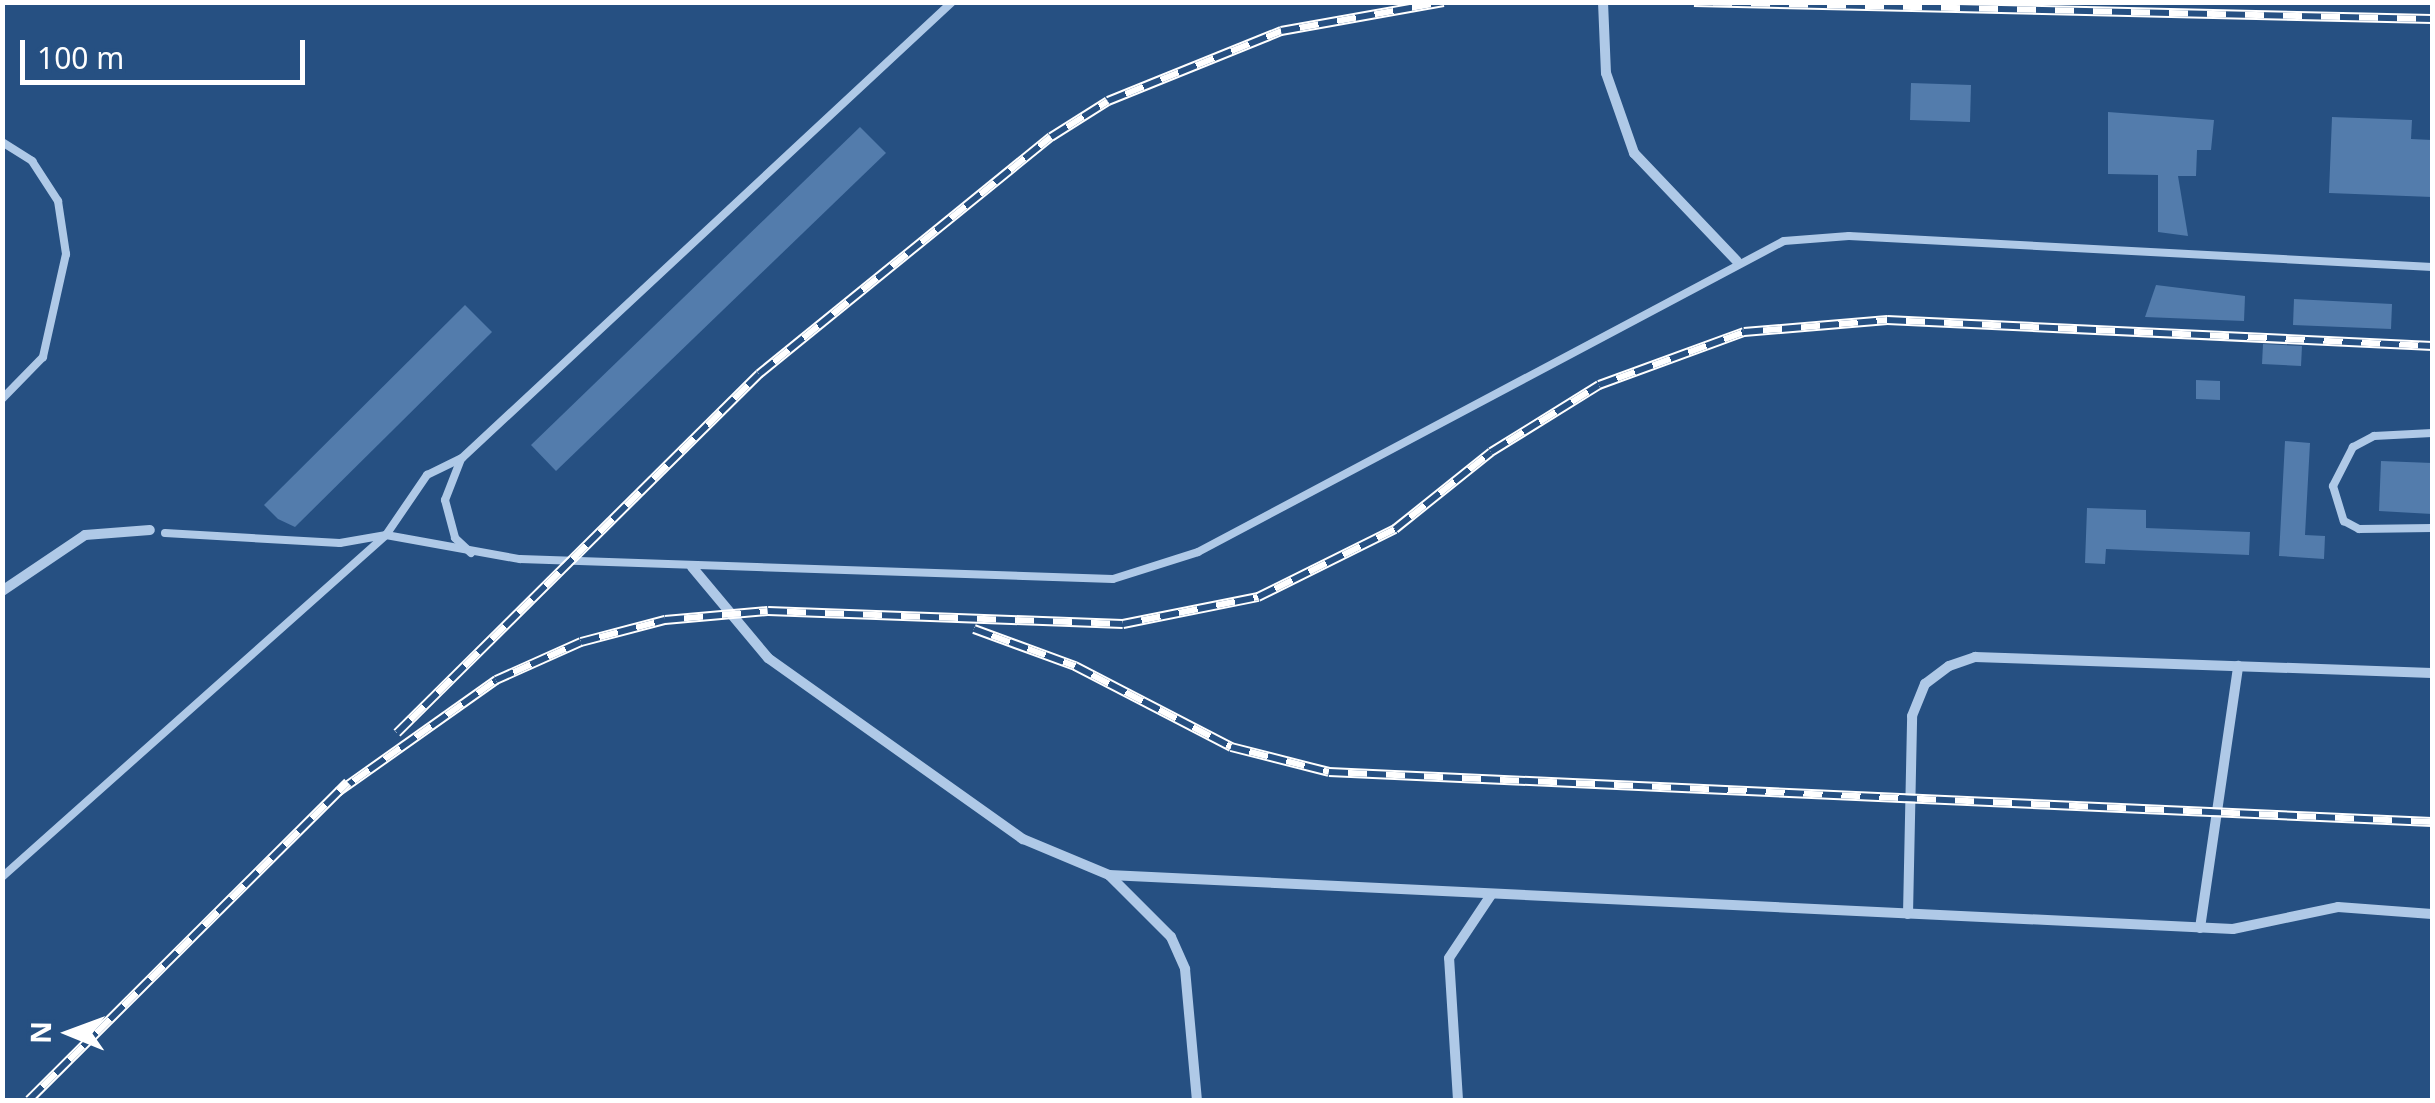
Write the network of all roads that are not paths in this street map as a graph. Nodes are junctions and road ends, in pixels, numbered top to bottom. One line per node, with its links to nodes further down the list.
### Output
1 (952, 2): 8 (lane)
2 (1603, 2): 4 (street)
3 (2, 142): 6 (lane)
4 (1737, 262): 5 (lane); 14 (lane)
5 (2432, 267)
6 (2, 399)
7 (2432, 433): 9 (lane)
8 (462, 458): 12 (lane); 13 (lane)
9 (2432, 528)
10 (150, 530): 15 (street)
11 (165, 533): 12 (lane)
12 (386, 535): 13 (lane); 19 (lane)
13 (471, 553): 14 (lane)
14 (692, 567): 18 (street)
15 (2, 591)
16 (2238, 666): 17 (street); 21 (street); 23 (street)
17 (2432, 673)
18 (1109, 874): 20 (street); 24 (street)
19 (2, 877)
20 (1491, 895): 21 (street); 25 (street)
21 (1908, 914): 23 (street)
22 (2432, 914): 23 (street)
23 (2200, 928)
24 (1197, 1100)
25 (1458, 1100)

